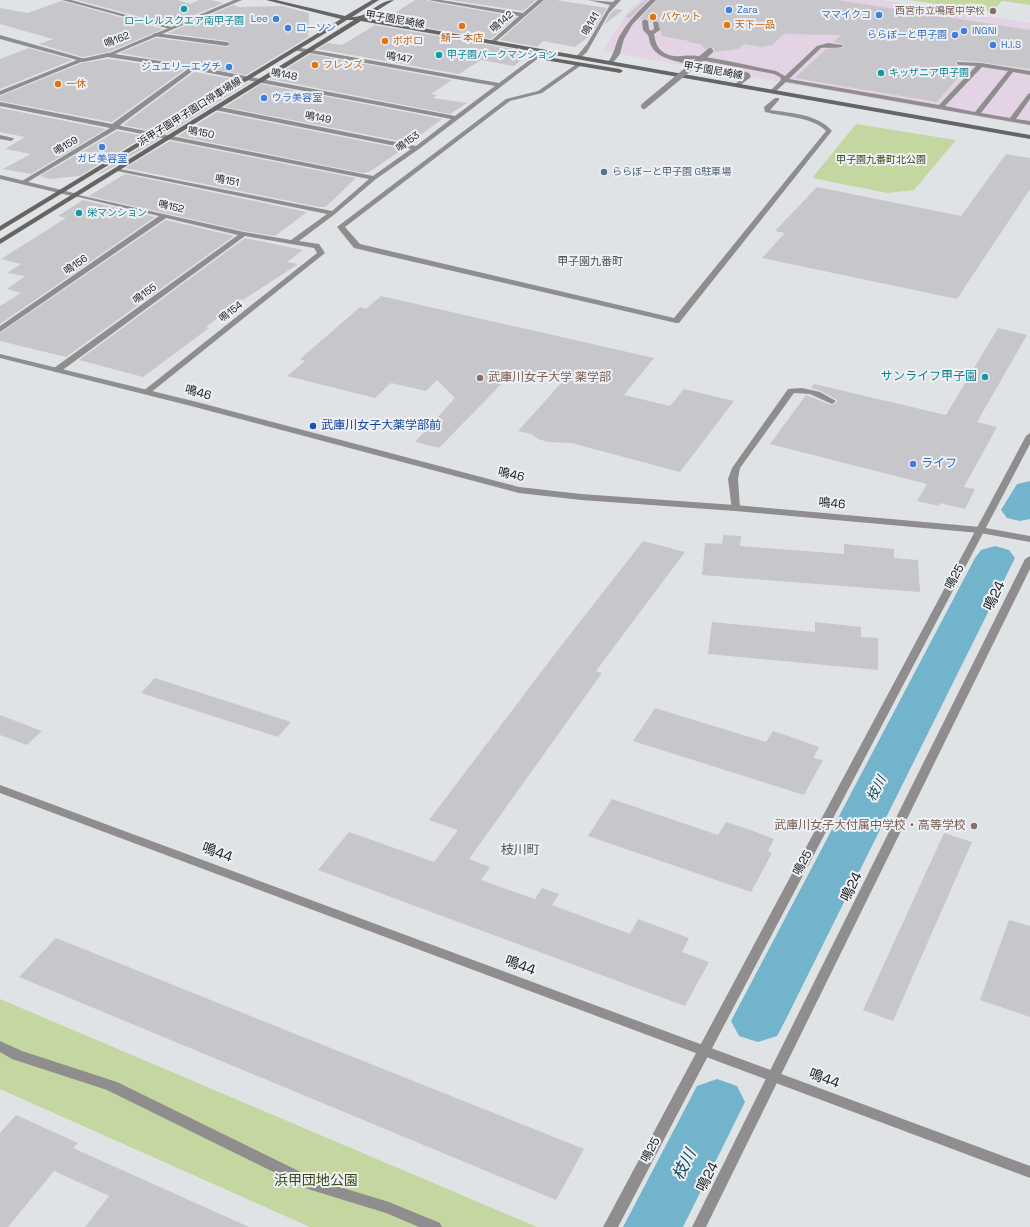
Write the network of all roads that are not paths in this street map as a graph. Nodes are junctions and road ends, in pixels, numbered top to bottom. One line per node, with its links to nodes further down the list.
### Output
1 (65, 0): 17 (street)
2 (239, 0): 17 (street, 鳴162)
3 (269, 0): 12 (main road)
4 (376, 0): 12 (main road, 浜甲子園甲子園口停車場線)
5 (391, 0): 13 (main road, 浜甲子園甲子園口停車場線)
6 (431, 0): 11 (street)
7 (541, 0): 11 (street, 鳴142)
8 (590, 0): 10 (street)
9 (653, 0): 32 (street)
10 (616, 2): 31 (street, 鳴141)
11 (524, 15): 21 (street, 鳴142)
12 (346, 18): 13 (main road, 甲子園尼崎線); 16 (main road, 甲子園尼崎線); 24 (main road, 浜甲子園甲子園口停車場線)
13 (360, 19): 16 (main road, 浜甲子園甲子園口停車場線); 21 (main road, 甲子園尼崎線)
14 (645, 21): 18 (street)
15 (655, 22): 18 (street)
16 (353, 23): 25 (main road, 浜甲子園甲子園口停車場線); 28 (main road, 甲子園尼崎線)
17 (172, 28): 19 (street, 鳴162)
18 (652, 33): 29 (street)
19 (155, 35): 22 (street); 27 (street, 鳴162)
20 (0, 37): 30 (street)
21 (493, 42): 31 (main road, 甲子園尼崎線)
22 (227, 44)
23 (840, 46): 40 (street)
24 (295, 49): 25 (street, 鳴147); 38 (main road, 浜甲子園甲子園口停車場線)
25 (308, 51): 39 (main road, 浜甲子園甲子園口停車場線); 41 (street, 鳴147)
26 (710, 51): 48 (street, bridge)
27 (108, 55): 30 (street, 鳴162); 35 (street, 鳴148)
28 (537, 57): 31 (main road, 甲子園尼崎線); 41 (street, 鳴153)
29 (678, 59): 40 (street); 42 (street)
30 (83, 60): 44 (street, 鳴162)
31 (579, 61): 32 (main road, 甲子園尼崎線); 46 (main road, 甲子園尼崎線); 46 (street, 鳴141)
32 (610, 62): 42 (main road, 甲子園尼崎線)
33 (981, 65): 34 (street); 36 (street); 50 (street)
34 (960, 66)
35 (193, 68): 38 (street, 鳴148); 56 (street, 鳴159)
36 (1012, 70): 37 (street); 51 (street)
37 (1030, 73)
38 (247, 78): 39 (street, 鳴148); 57 (main road, 浜甲子園甲子園口停車場線)
39 (260, 80): 49 (main road, 浜甲子園甲子園口停車場線); 52 (street, 鳴148)
40 (784, 80): 43 (street); 50 (street)
41 (499, 85): 52 (street, 鳴153)
42 (737, 85): 43 (main road, 甲子園尼崎線)
43 (772, 92): 60 (main road, 甲子園尼崎線)
44 (0, 93)
45 (1030, 95): 54 (street)
46 (777, 99): 53 (main road, 甲子園尼崎線)
47 (0, 104): 56 (street, 鳴150)
48 (644, 106)
49 (215, 108): 59 (main road, 浜甲子園甲子園口停車場線); 62 (street, 鳴149)
50 (940, 108): 51 (street)
51 (977, 114): 54 (street)
52 (455, 118): 62 (street, 鳴153)
53 (892, 120)
54 (1012, 120): 55 (street)
55 (1030, 123)
56 (116, 126): 57 (street, 鳴150); 66 (street, 鳴159)
57 (154, 134): 59 (street, 鳴150); 67 (main road, 浜甲子園甲子園口停車場線)
58 (0, 137): 61 (street)
59 (169, 137): 63 (main road, 浜甲子園甲子園口停車場線); 65 (street, 鳴150)
60 (1030, 138)
61 (11, 139)
62 (417, 148): 65 (street, 鳴153)
63 (117, 169): 68 (main road, 浜甲子園甲子園口停車場線); 69 (street, 鳴151)
64 (0, 177): 66 (street, 鳴152)
65 (374, 178): 69 (street, 鳴153)
66 (24, 182): 67 (street, 鳴152)
67 (62, 191): 68 (street, 鳴152); 71 (main road, 浜甲子園甲子園口停車場線)
68 (76, 195): 70 (street, 鳴152); 73 (main road, 浜甲子園甲子園口停車場線)
69 (333, 213): 74 (street, 鳴153)
70 (164, 216): 72 (street, 鳴152); 76 (street, 鳴156)
71 (0, 229)
72 (244, 234): 74 (street, 鳴152); 78 (street, 鳴155)
73 (0, 242)
74 (291, 243): 75 (street, 鳴152)
75 (316, 246): 79 (street, 鳴154)
76 (0, 330)
77 (0, 356): 78 (street, 鳴46)
78 (57, 370): 79 (street, 鳴46)
79 (146, 392): 82 (street, 鳴46)
80 (832, 401): 82 (street)
81 (1030, 436): 83 (street, 鳴25)
82 (735, 508): 83 (street, 鳴46)
83 (980, 530): 84 (street, 鳴46); 88 (street, 鳴25)
84 (1030, 539)
85 (1030, 559): 89 (street, 鳴24)
86 (0, 789): 88 (street, 鳴44)
87 (0, 1046): 91 (street)
88 (704, 1051): 89 (street, 鳴44); 92 (street, 鳴25)
89 (775, 1077): 90 (street, 鳴44); 93 (street, 鳴24)
90 (1030, 1172)
91 (435, 1227)
92 (610, 1227)
93 (700, 1227)

